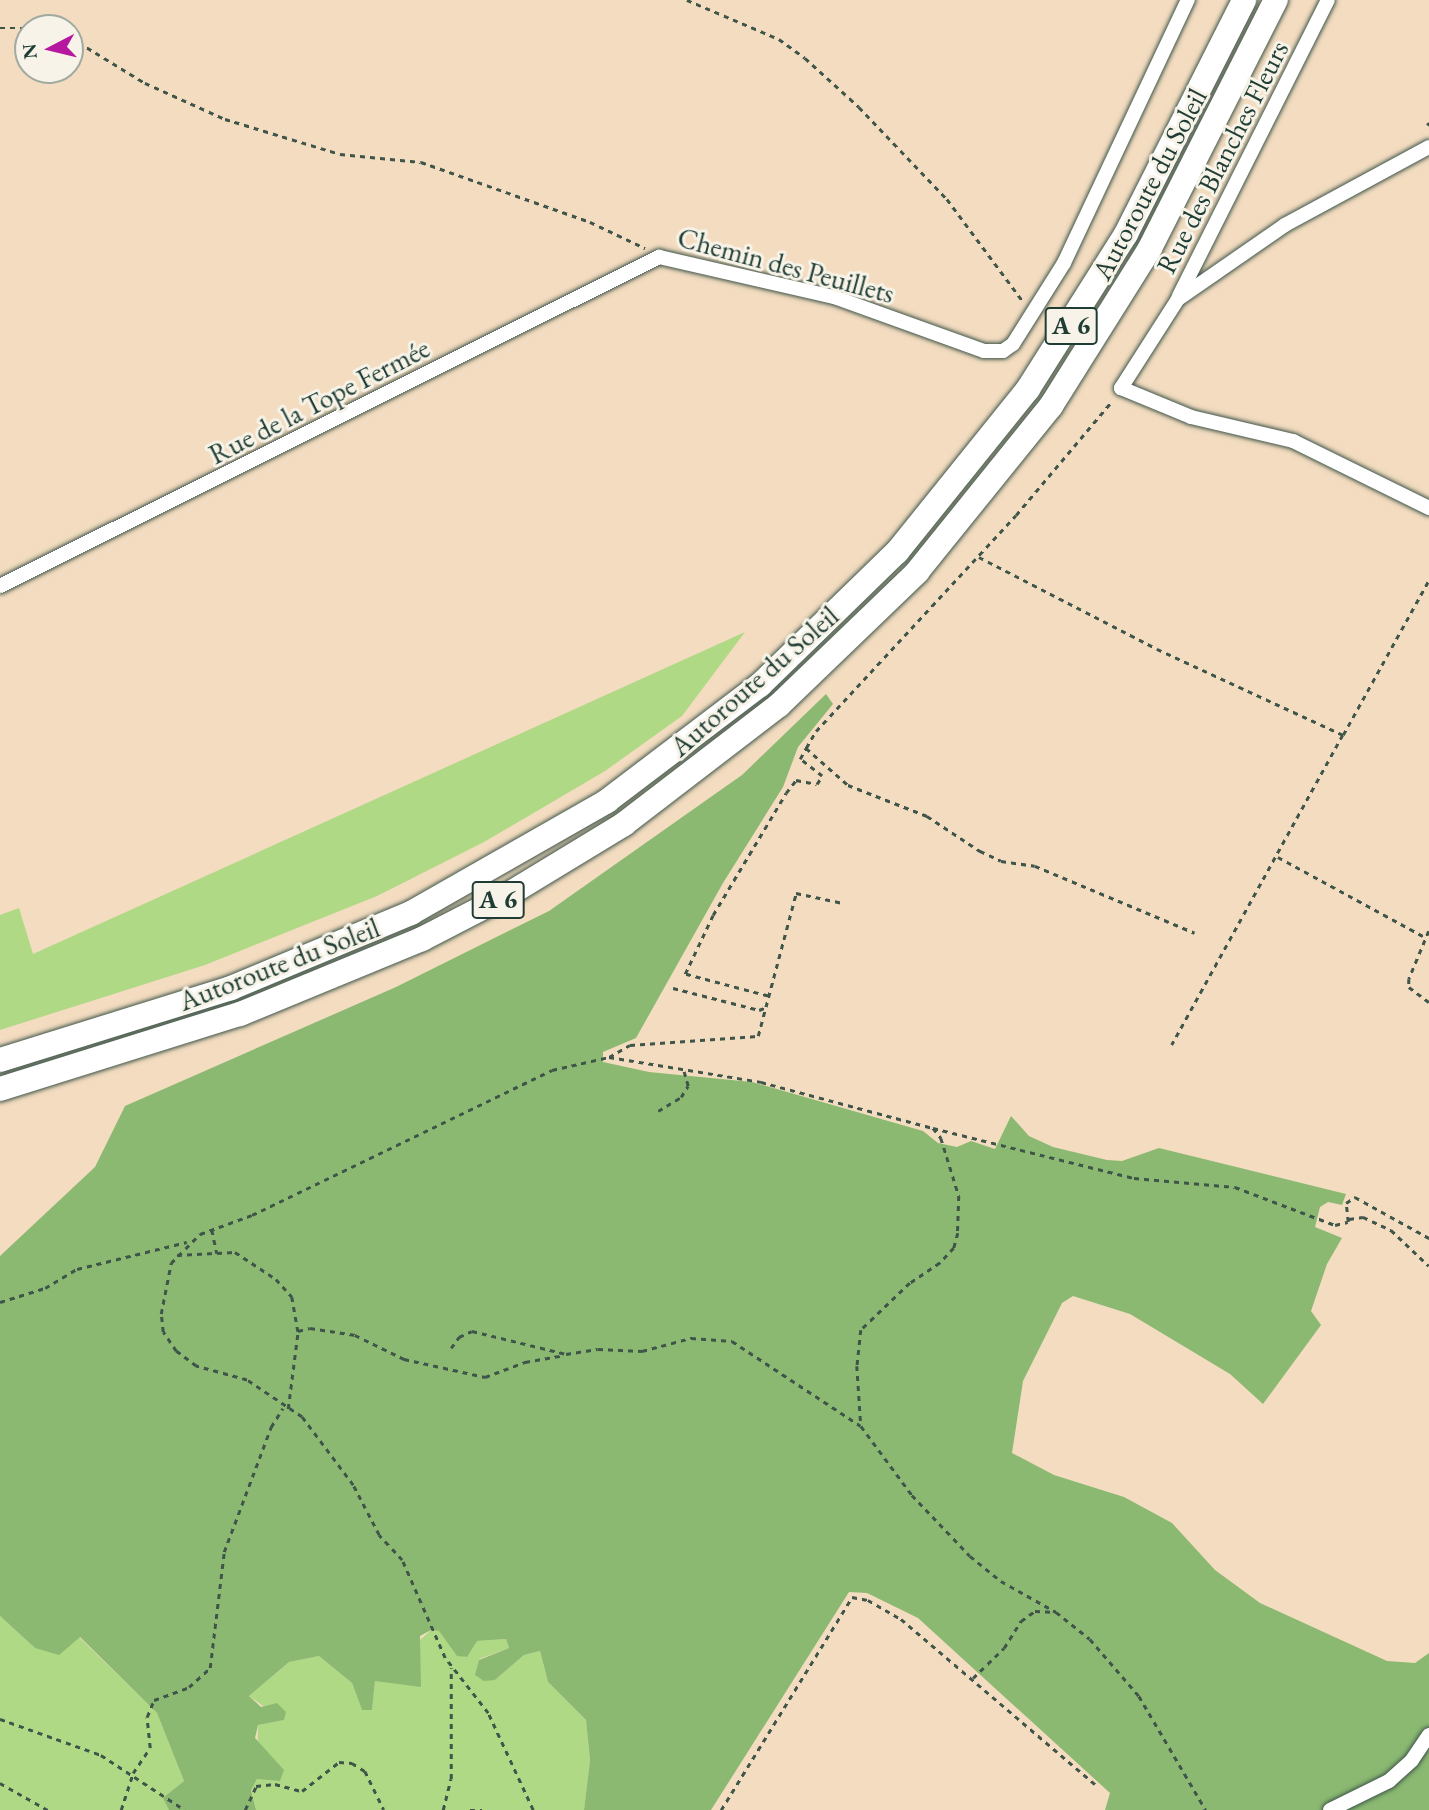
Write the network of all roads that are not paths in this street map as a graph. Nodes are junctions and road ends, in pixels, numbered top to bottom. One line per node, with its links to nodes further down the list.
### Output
1 (1188, 0): 6 (street, Chemin des Peuillets)
2 (1244, 0): 10 (highway, Autoroute du Soleil / A 6)
3 (1276, 0): 11 (highway, Autoroute du Soleil / A 6)
4 (1328, 0): 7 (street, Rue des Blanches Fleurs)
5 (1429, 147): 7 (street)
6 (659, 257): 9 (street, Rue de la Tope Fermée)
7 (1178, 299): 8 (street, Rue des Blanches Fleurs)
8 (1429, 508)
9 (0, 586)
10 (0, 1060)
11 (0, 1089)
12 (1429, 1735): 13 (street)
13 (1330, 1810)

